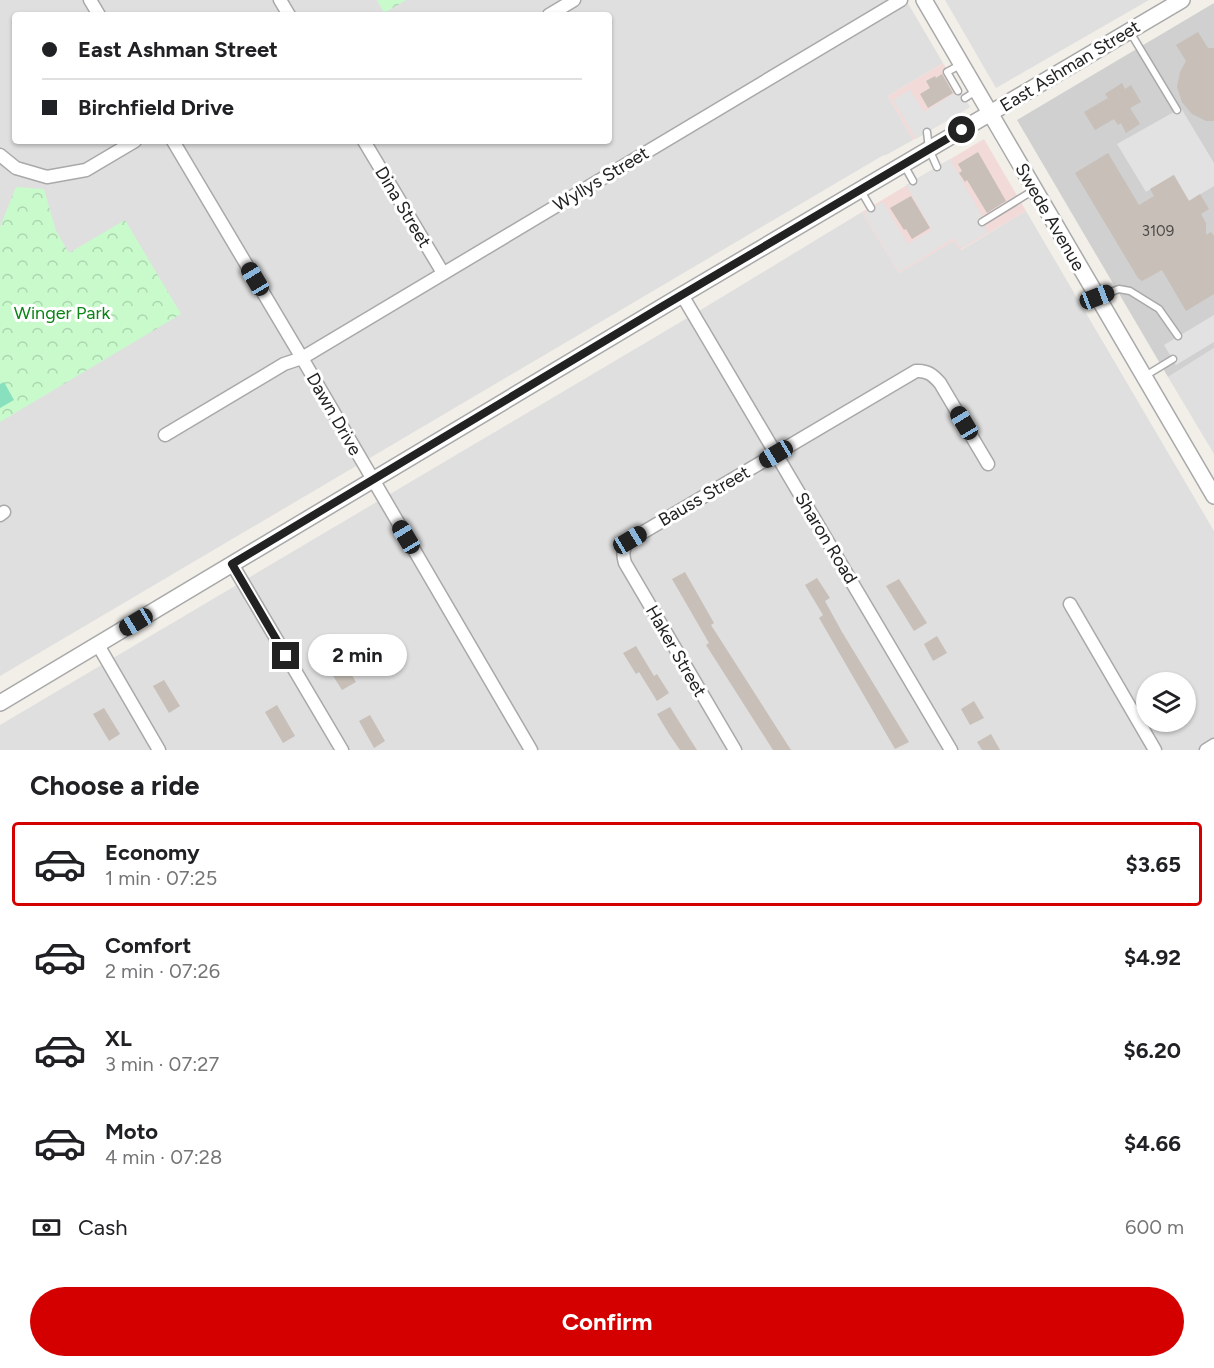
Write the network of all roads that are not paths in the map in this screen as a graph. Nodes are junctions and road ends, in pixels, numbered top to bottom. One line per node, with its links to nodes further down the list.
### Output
1 (574, 0): 5 (street)
2 (901, 0): 24 (street, Wyllys Street)
3 (924, 0): 7 (street, Swede Avenue)
4 (1182, 0): 6 (street, East Ashman Street)
5 (554, 12)
6 (1130, 31): 9 (lane); 10 (street, East Ashman Street)
7 (961, 64): 8 (lane); 10 (street, Swede Avenue)
8 (958, 91)
9 (1177, 110)
10 (990, 114): 15 (street, East Ashman Street); 21 (street, Swede Avenue)
11 (927, 132): 15 (lane)
12 (130, 144): 16 (street)
13 (175, 144): 28 (street, Dawn Drive)
14 (366, 144): 24 (street, Dina Street)
15 (929, 149): 17 (street, East Ashman Street); 18 (lane)
16 (0, 155)
17 (903, 165): 19 (lane); 20 (street, East Ashman Street)
18 (937, 167)
19 (913, 181)
20 (860, 190): 22 (lane); 25 (street, East Ashman Street)
21 (1034, 190): 23 (lane); 26 (street, Swede Avenue)
22 (871, 208)
23 (982, 222)
24 (443, 273): 28 (street, Wyllys Street)
25 (682, 295): 32 (street, Sharon Road); 34 (street, East Ashman Street)
26 (1097, 297): 27 (lane); 30 (street, Swede Avenue)
27 (1178, 336)
28 (302, 358): 31 (street, Wyllys Street); 34 (street, Dawn Drive)
29 (1173, 359): 30 (lane)
30 (1144, 376): 35 (street, Swede Avenue)
31 (165, 435)
32 (776, 454): 33 (street, Bauss Street); 36 (street, Bauss Street); 46 (street, Sharon Road)
33 (988, 464)
34 (372, 479): 37 (street, East Ashman Street); 44 (street, Dawn Drive)
35 (1214, 496)
36 (623, 549): 45 (street, Haker Street)
37 (232, 564): 39 (street, East Ashman Street); 43 (street)
38 (1070, 604): 47 (street)
39 (98, 645): 40 (street, East Ashman Street); 42 (street)
40 (0, 703)
41 (1214, 745): 48 (street)
42 (159, 750)
43 (342, 750)
44 (531, 750)
45 (735, 750)
46 (951, 750)
47 (1155, 750)
48 (1206, 750)

